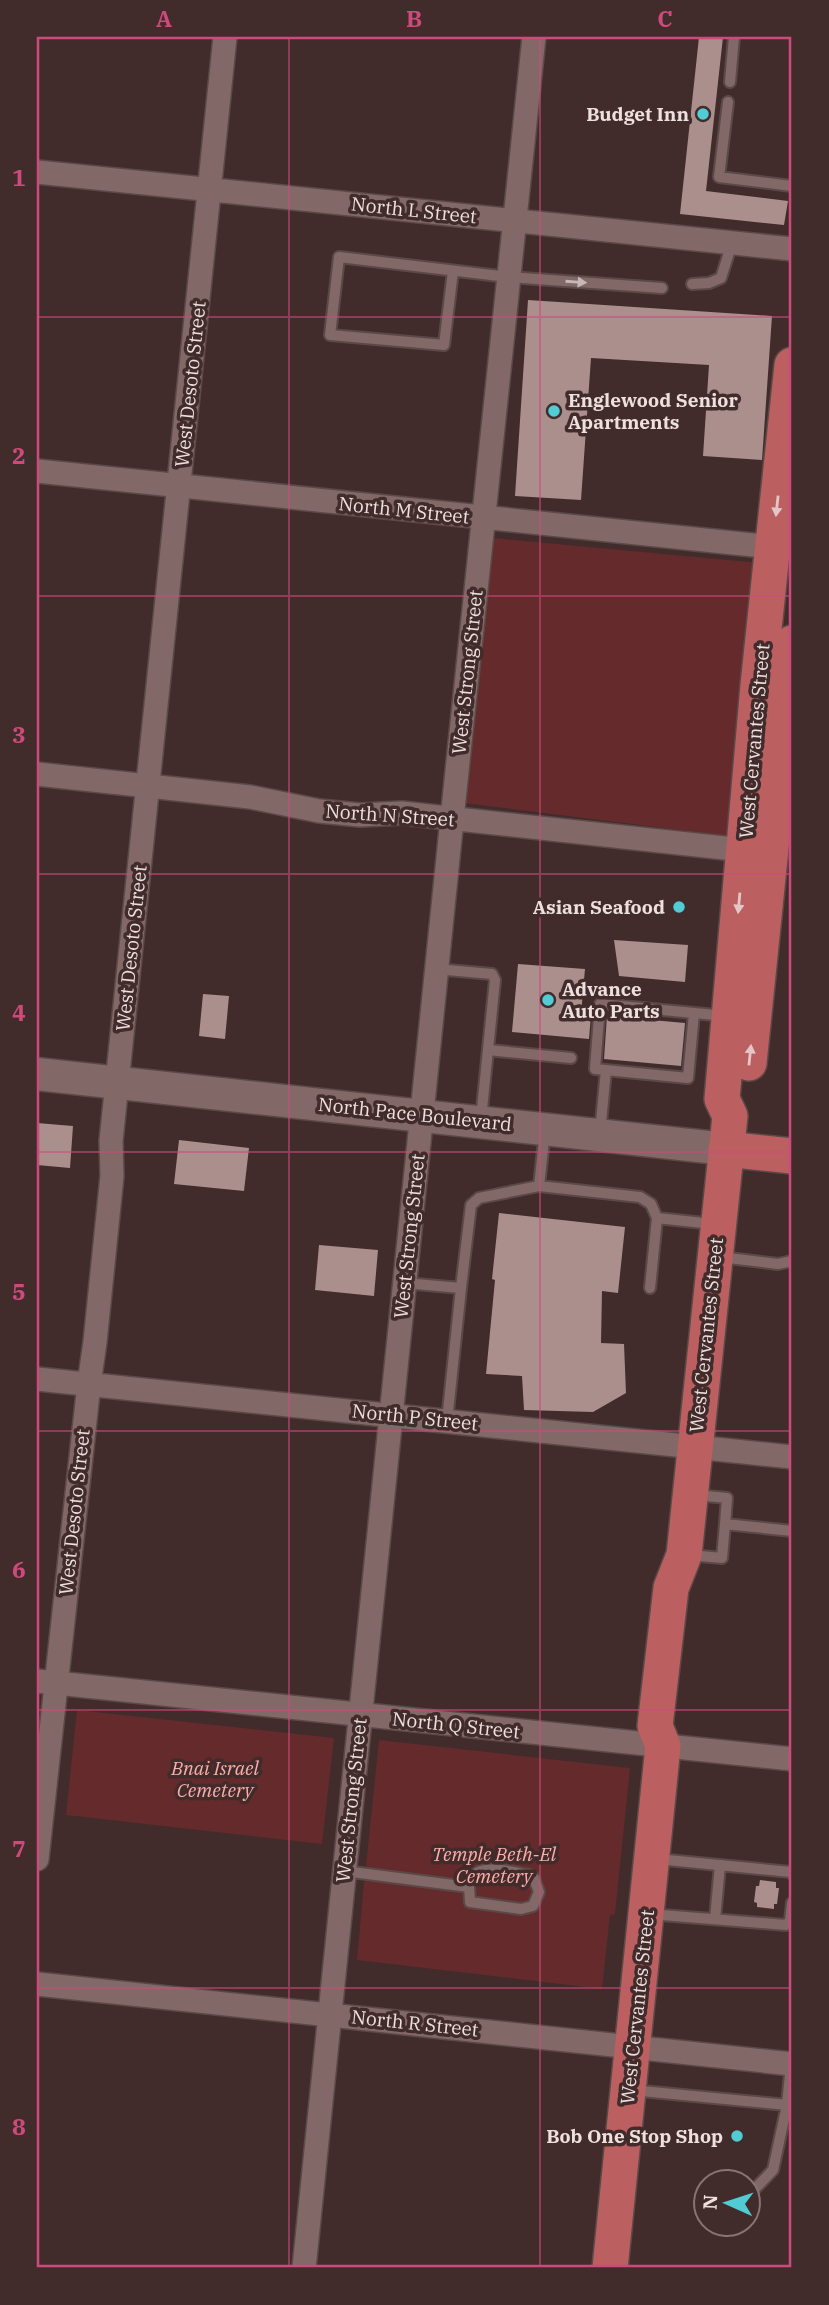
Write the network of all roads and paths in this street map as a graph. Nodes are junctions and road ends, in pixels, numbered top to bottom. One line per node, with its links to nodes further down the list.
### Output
1 (226, 37): 8 (street, West Desoto Street)
2 (534, 37): 9 (street, West Strong Street)
3 (734, 37): 4 (lane)
4 (730, 82)
5 (727, 102): 7 (lane)
6 (37, 172): 8 (street, North L Street)
7 (792, 186)
8 (210, 189): 9 (street, North L Street); 18 (street, West Desoto Street)
9 (514, 220): 10 (street, North L Street); 13 (street, West Strong Street)
10 (732, 243): 11 (street, North L Street); 14 (lane)
11 (792, 249)
12 (453, 271): 12 (lane); 13 (lane)
13 (508, 277): 15 (lane, one-way to 15); 19 (street, West Strong Street)
14 (692, 284)
15 (662, 288)
16 (792, 365): 20 (main road, West Cervantes Street, one-way to 20)
17 (37, 471): 18 (street, North M Street)
18 (180, 486): 19 (street, North M Street); 24 (street, West Desoto Street)
19 (483, 518): 20 (street, North M Street); 25 (street, West Strong Street)
20 (772, 547): 26 (main road, West Cervantes Street)
21 (792, 643): 22 (main road, West Cervantes Street)
22 (788, 727): 26 (main road, West Cervantes Street)
23 (37, 774): 24 (street, North N Street)
24 (149, 786): 25 (street, North N Street); 34 (street, West Desoto Street)
25 (452, 818): 26 (street, North N Street); 27 (street, West Strong Street)
26 (769, 854): 29 (main road, West Cervantes Street, one-way to 29); 38 (main road, West Cervantes Street, one-way to 26)
27 (436, 969): 30 (lane); 35 (street, West Strong Street)
28 (694, 1013): 29 (lane); 32 (lane); 32 (lane)
29 (729, 1016): 38 (main road, West Cervantes Street)
30 (488, 1050): 31 (lane); 36 (lane)
31 (571, 1058)
32 (606, 1070): 39 (lane)
33 (37, 1074): 34 (main road, North Pace Boulevard)
34 (117, 1082): 35 (main road, North Pace Boulevard); 49 (street, West Desoto Street)
35 (421, 1115): 36 (main road, North Pace Boulevard); 45 (street, West Strong Street)
36 (481, 1121): 37 (main road, North Pace Boulevard)
37 (545, 1128): 39 (main road, North Pace Boulevard); 41 (lane)
38 (728, 1133): 39 (main road, North Pace Boulevard); 40 (main road, North Pace Boulevard); 43 (main road, West Cervantes Street)
39 (600, 1134)
40 (792, 1156)
41 (539, 1186): 42 (lane); 46 (lane)
42 (657, 1218): 43 (lane); 47 (lane)
43 (716, 1240): 44 (lane); 52 (main road, West Cervantes Street)
44 (792, 1261)
45 (404, 1283): 46 (lane); 50 (street, West Strong Street)
46 (461, 1287): 51 (lane)
47 (650, 1288)
48 (37, 1378): 49 (street, North P Street)
49 (89, 1384): 50 (street, North P Street); 58 (street, West Desoto Street)
50 (390, 1415): 51 (street, North P Street); 59 (street, West Strong Street)
51 (447, 1421): 52 (street, North P Street)
52 (694, 1447): 53 (street, North P Street); 54 (main road, West Cervantes Street)
53 (792, 1457)
54 (689, 1494): 55 (lane); 57 (main road, West Cervantes Street)
55 (725, 1524): 56 (lane); 57 (lane)
56 (792, 1531)
57 (684, 1555): 60 (main road, West Cervantes Street)
58 (46, 1681): 59 (street, North Q Street); 63 (street, West Desoto Street)
59 (360, 1716): 60 (street, North Q Street); 65 (street, West Strong Street)
60 (663, 1746): 61 (street, North Q Street); 62 (main road, West Cervantes Street)
61 (792, 1759)
62 (652, 1858): 64 (lane); 69 (main road, West Cervantes Street)
63 (37, 1859)
64 (720, 1865): 66 (lane); 70 (lane)
65 (344, 1871): 67 (lane); 72 (street, West Strong Street)
66 (792, 1874)
67 (469, 1887): 67 (lane)
68 (792, 1903): 70 (lane)
69 (646, 1913): 70 (lane); 73 (main road, West Cervantes Street)
70 (716, 1919)
71 (37, 1984): 72 (street, North R Street)
72 (329, 2014): 73 (street, North R Street); 78 (street, West Strong Street)
73 (633, 2046): 74 (street, North R Street); 75 (main road, West Cervantes Street)
74 (792, 2064): 76 (lane)
75 (629, 2090): 76 (lane); 79 (main road, West Cervantes Street)
76 (787, 2105): 77 (lane)
77 (762, 2181)
78 (304, 2268)
79 (610, 2268)

